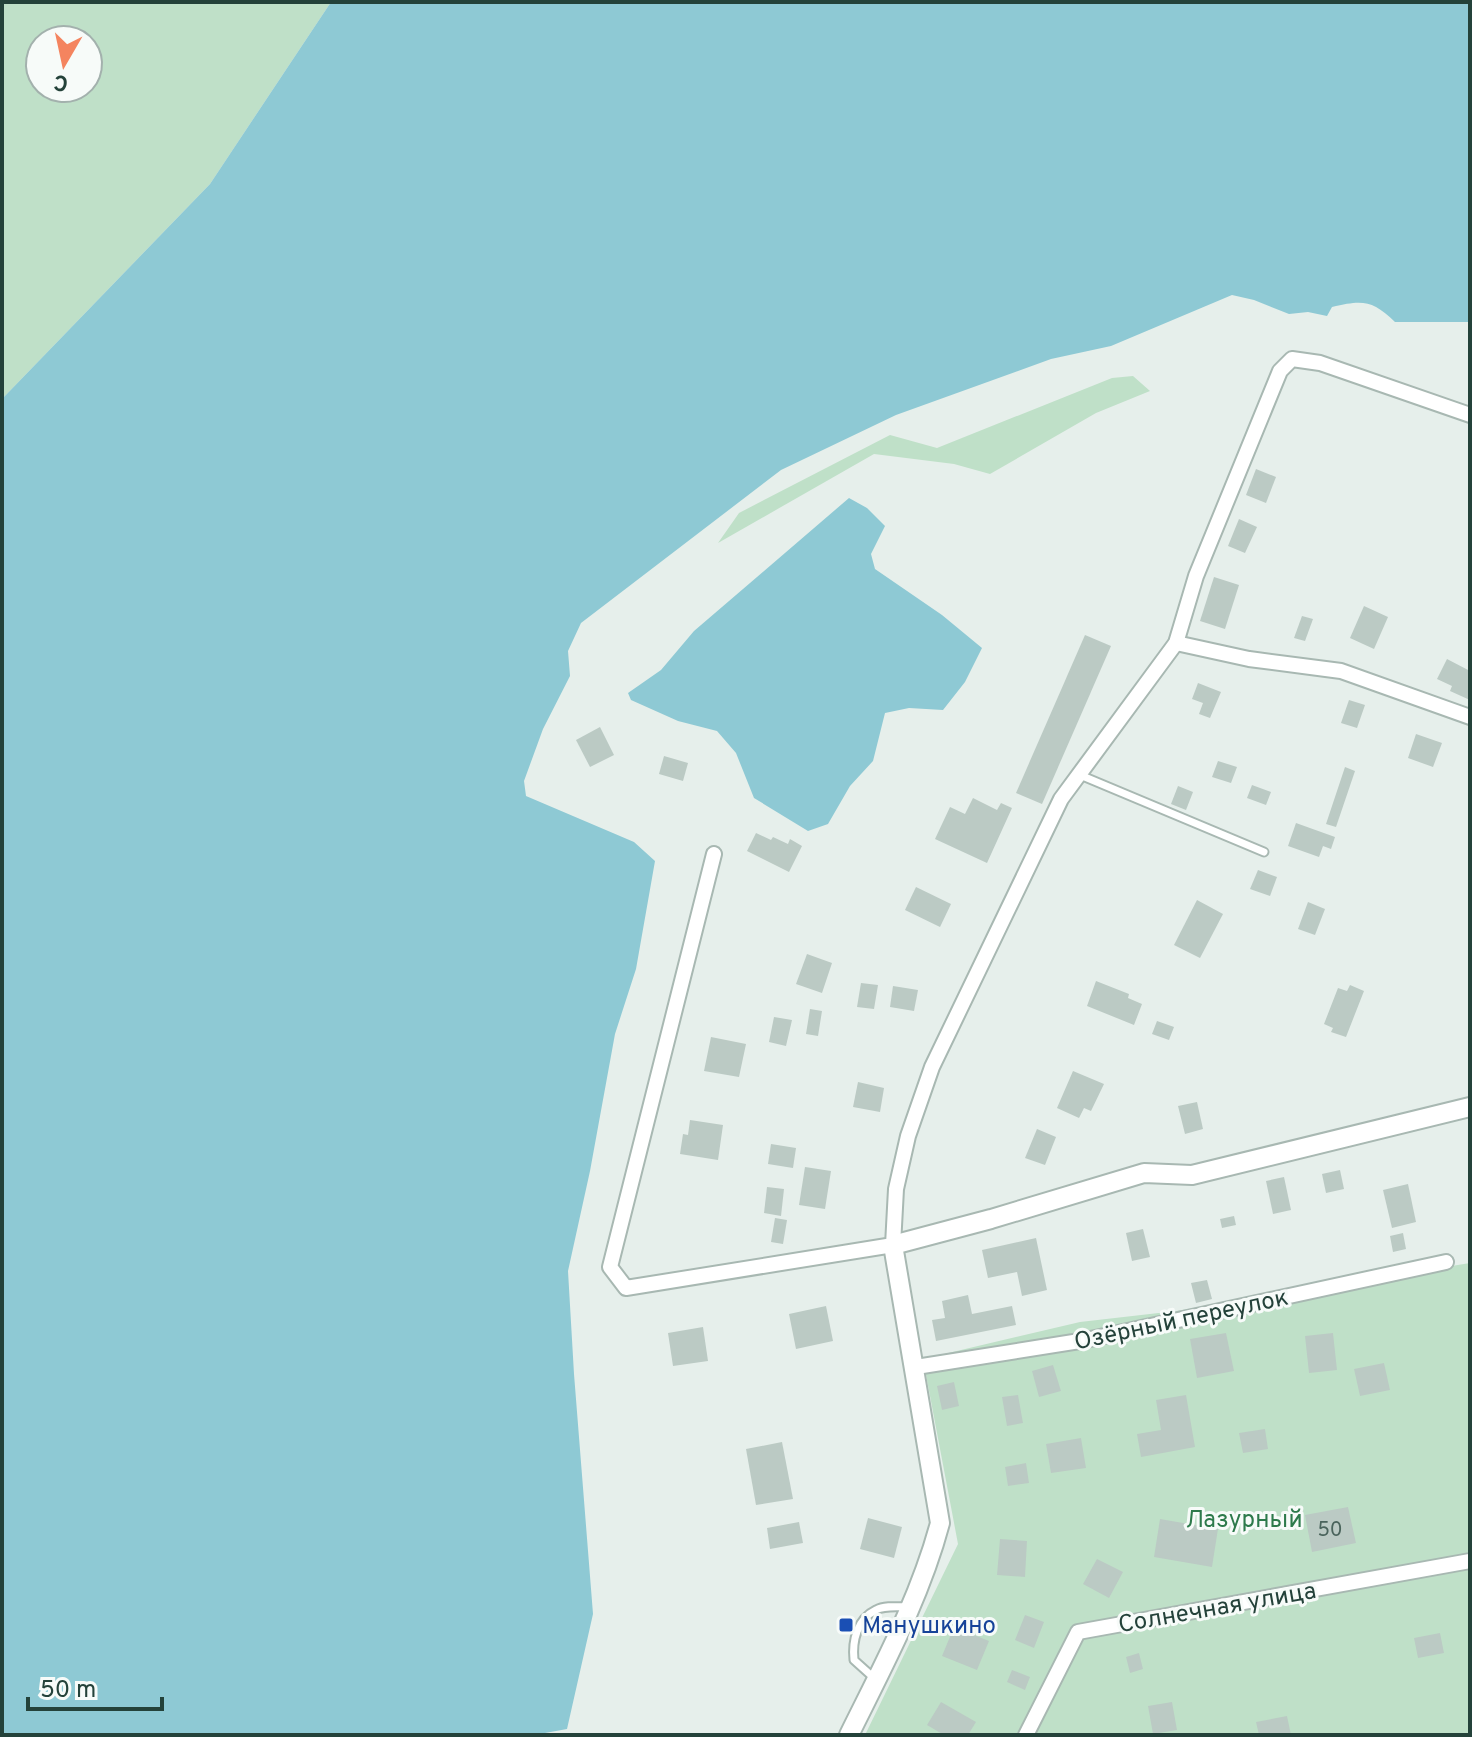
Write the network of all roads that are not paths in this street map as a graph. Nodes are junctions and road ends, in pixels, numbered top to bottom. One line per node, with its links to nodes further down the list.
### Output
1 (1470, 415): 2 (street)
2 (1176, 643): 3 (street); 4 (street)
3 (1470, 717)
4 (1080, 775): 5 (lane); 8 (street)
5 (1264, 852)
6 (714, 854): 8 (street)
7 (1470, 1107): 8 (street)
8 (893, 1245): 10 (street)
9 (1446, 1262): 10 (street, Озёрный переулок)
10 (916, 1367): 12 (street)
11 (1470, 1561): 15 (street, Солнечная улица)
12 (911, 1607): 13 (street); 13 (lane)
13 (876, 1680): 14 (street)
14 (849, 1735)
15 (1026, 1735)

